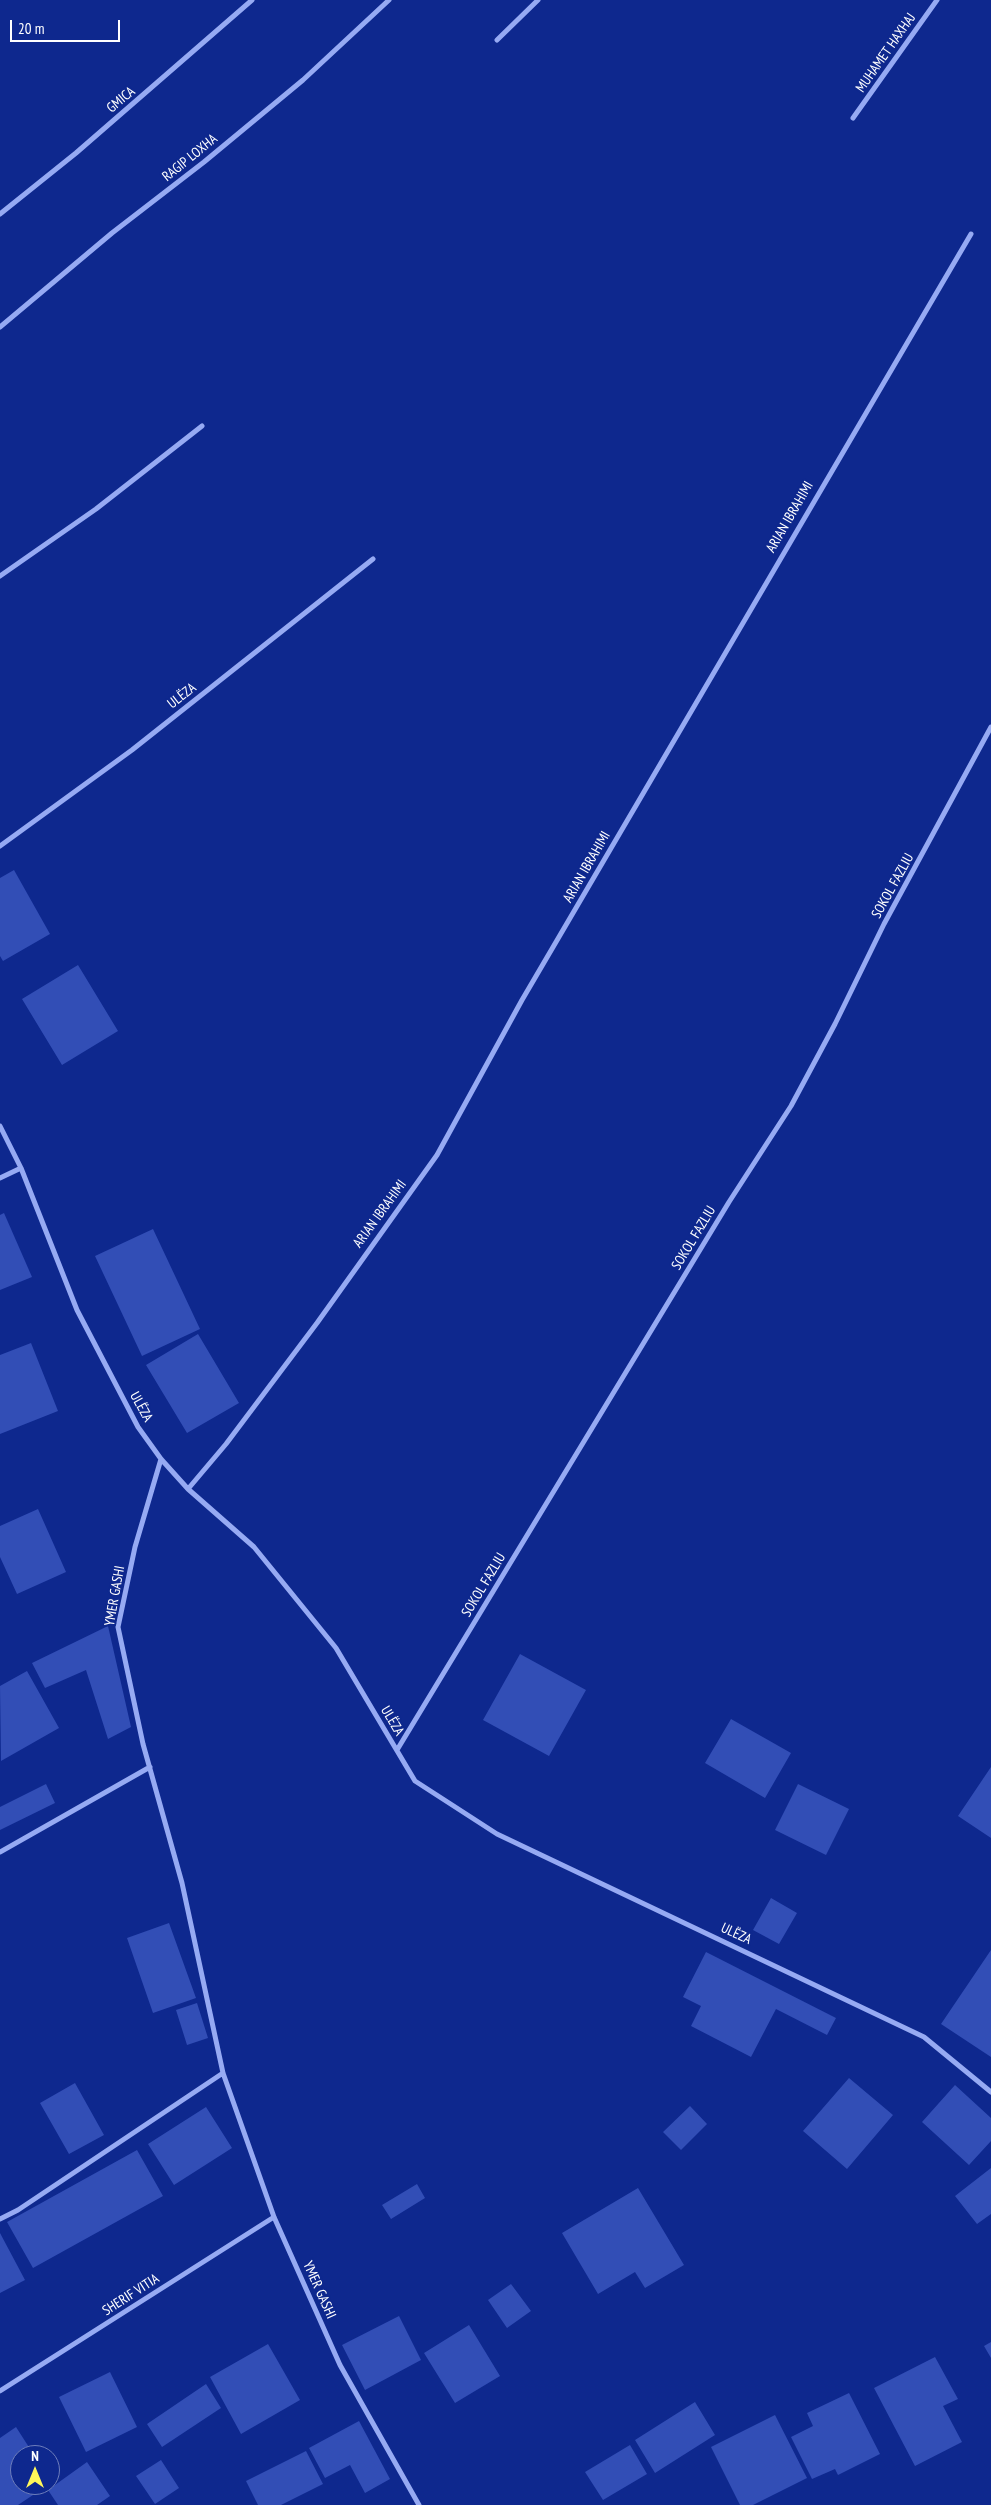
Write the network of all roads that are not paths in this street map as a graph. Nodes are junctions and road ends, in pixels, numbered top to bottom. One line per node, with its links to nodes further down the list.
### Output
1 (252, 0): 7 (street, GMICA)
2 (389, 0): 9 (street, RAGIP LOXHA)
3 (538, 0): 5 (street)
4 (937, 0): 6 (street, MUHAMET HAXHAJ)
5 (497, 40)
6 (853, 118)
7 (0, 214)
8 (971, 234): 19 (street, ARIAN IBRAHIMI)
9 (0, 327)
10 (202, 426): 12 (street)
11 (373, 559): 14 (street, ULËZA)
12 (0, 576)
13 (991, 727): 20 (street, SOKOL FAZLIU)
14 (0, 846)
15 (0, 1126): 16 (street, ULËZA)
16 (21, 1168): 17 (street); 18 (street, ULËZA)
17 (0, 1178)
18 (160, 1460): 19 (street, ULËZA); 21 (street, YMER GASHI)
19 (188, 1489): 20 (street, ULËZA)
20 (397, 1750): 24 (street, ULËZA)
21 (150, 1767): 22 (street); 23 (street, YMER GASHI)
22 (0, 1852)
23 (223, 2073): 25 (street, YMER GASHI); 26 (street)
24 (991, 2092)
25 (274, 2217): 27 (street, SHERIF VITIA); 28 (street, YMER GASHI)
26 (0, 2219)
27 (0, 2391)
28 (419, 2505)

